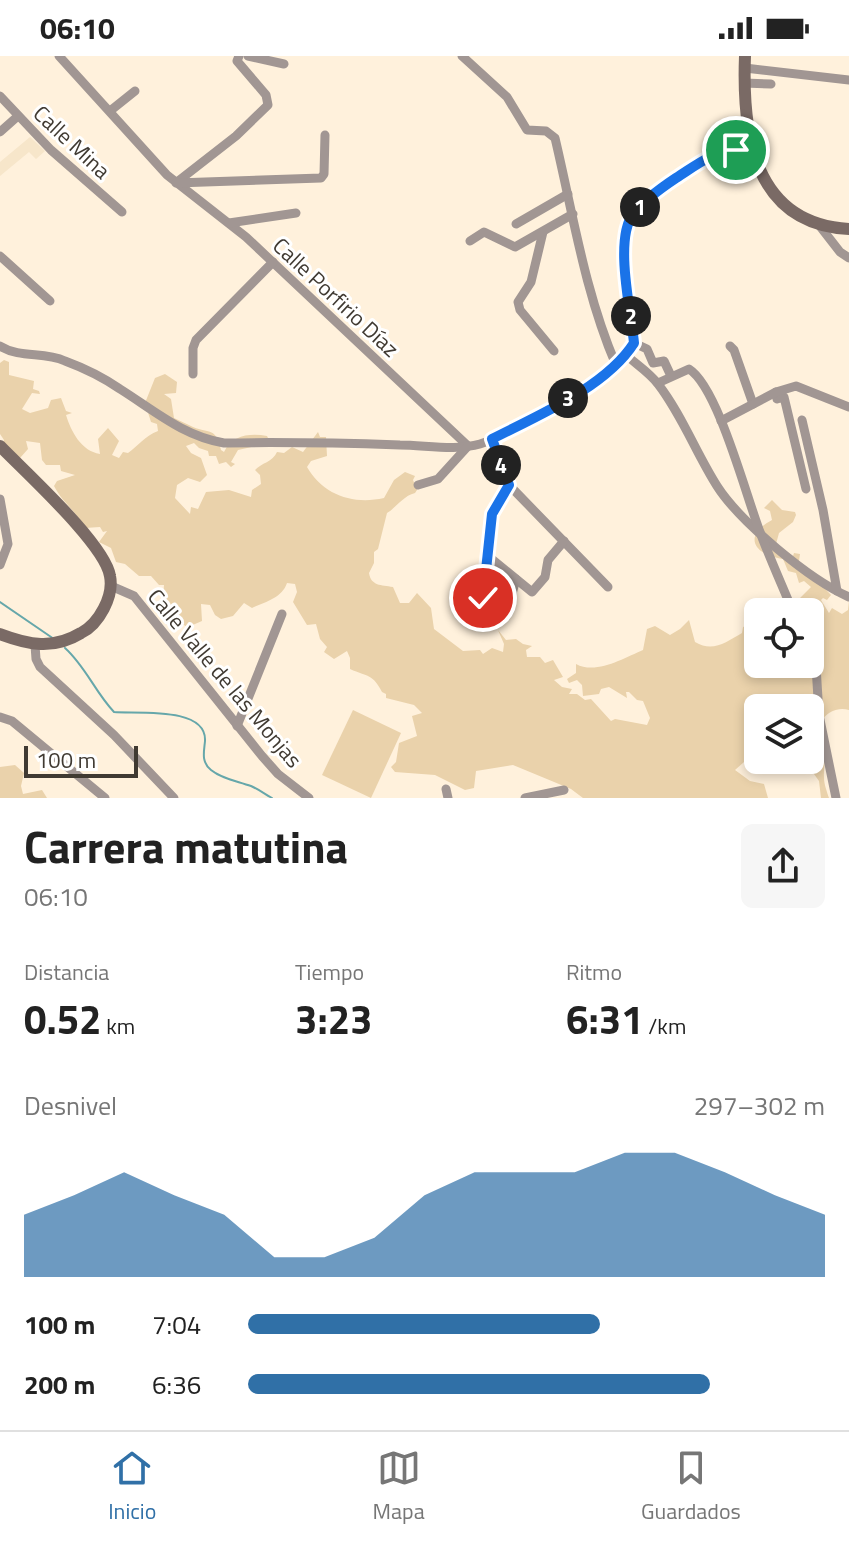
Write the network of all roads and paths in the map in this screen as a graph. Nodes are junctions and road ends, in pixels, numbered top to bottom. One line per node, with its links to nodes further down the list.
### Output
1 (59, 56): 12 (street, Calle Porfirio Díaz)
2 (239, 56): 17 (street)
3 (248, 56): 6 (street)
4 (462, 56): 18 (street)
5 (745, 62): 7 (street); 8 (street)
6 (284, 64)
7 (849, 80)
8 (744, 83): 9 (street); 16 (street)
9 (771, 84)
10 (135, 91): 12 (street)
11 (0, 96): 13 (street, Calle Mina)
12 (110, 111): 17 (street, Calle Porfirio Díaz)
13 (18, 116): 14 (street); 19 (street, Calle Mina)
14 (0, 132)
15 (325, 135): 17 (street)
16 (752, 153): 24 (street); 32 (street)
17 (176, 183): 22 (street, Calle Porfirio Díaz)
18 (568, 194): 21 (street); 23 (street)
19 (122, 212)
20 (296, 213): 22 (street)
21 (573, 214): 26 (street); 37 (street)
22 (229, 223): 30 (street, Calle Porfirio Díaz)
23 (516, 224)
24 (819, 225): 25 (street); 29 (street)
25 (849, 229)
26 (543, 232): 27 (street); 35 (street)
27 (470, 241)
28 (0, 256): 31 (street)
29 (849, 258)
30 (273, 262): 38 (street); 48 (street, Calle Porfirio Díaz)
31 (50, 301)
32 (634, 343): 36 (street); 39 (street)
33 (0, 346): 48 (street)
34 (730, 346): 42 (street)
35 (554, 351)
36 (626, 355): 37 (street); 40 (street)
37 (616, 365): 46 (street)
38 (193, 374)
39 (671, 376): 40 (street); 45 (street)
40 (658, 383): 53 (street)
41 (776, 392): 42 (street); 43 (street); 51 (street)
42 (753, 404): 45 (street)
43 (849, 407)
44 (802, 420): 60 (street)
45 (721, 421): 53 (street)
46 (492, 439): 48 (street); 50 (street)
47 (0, 446): 58 (street)
48 (468, 446): 49 (street)
49 (418, 485)
50 (509, 485): 54 (street); 55 (street)
51 (806, 489)
52 (0, 499): 56 (street)
53 (760, 534): 60 (street); 63 (street)
54 (564, 541): 57 (street); 59 (street)
55 (488, 556): 57 (street); 62 (street)
56 (0, 565)
57 (516, 579): 64 (street)
58 (111, 586): 67 (street); 72 (street, Calle Valle de las Monjas)
59 (608, 587)
60 (837, 591): 61 (street)
61 (849, 597)
62 (483, 598)
63 (787, 598)
64 (507, 612)
65 (282, 614): 72 (street)
66 (0, 634): 67 (street)
67 (35, 645): 75 (street)
68 (817, 678): 78 (street)
69 (0, 708): 71 (street)
70 (0, 717): 71 (street)
71 (12, 721): 74 (street)
72 (237, 726): 76 (street, Calle Valle de las Monjas)
73 (564, 790): 77 (street)
74 (105, 798)
75 (174, 798)
76 (309, 798)
77 (525, 798)
78 (836, 798)

